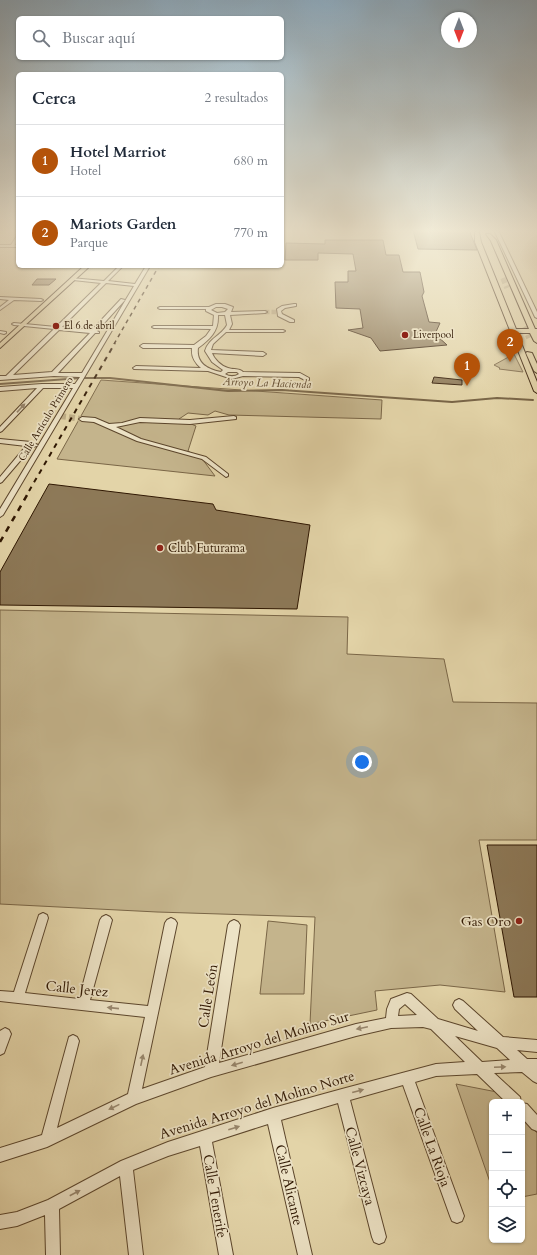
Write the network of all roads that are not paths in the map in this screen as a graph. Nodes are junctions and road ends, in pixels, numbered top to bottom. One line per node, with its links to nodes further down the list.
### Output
1 (505, 288): 28 (main road)
2 (53, 289): 11 (main road)
3 (63, 289): 24 (main road)
4 (98, 289): 26 (street)
5 (498, 289): 28 (main road)
6 (515, 289): 20 (main road)
7 (523, 289): 16 (street)
8 (132, 290): 29 (street); 32 (street, Calle Artículo Primero)
9 (0, 298): 10 (street)
10 (14, 298): 11 (street); 13 (street)
11 (41, 300): 23 (main road)
12 (291, 306): 22 (street)
13 (1, 308)
14 (160, 308): 15 (street)
15 (208, 308): 17 (street); 19 (street)
16 (532, 308): 20 (main road); 21 (street)
17 (229, 311): 18 (street); 19 (street); 30 (street)
18 (265, 311)
19 (216, 314): 27 (street)
20 (527, 316): 34 (main road)
21 (537, 317)
22 (292, 321)
23 (14, 324): 24 (street); 33 (main road)
24 (23, 325): 26 (street); 37 (main road)
25 (154, 326): 27 (street)
26 (58, 328): 29 (street); 48 (street)
27 (215, 328): 35 (street)
28 (517, 329): 34 (main road); 54 (main road)
29 (92, 331): 32 (street); 47 (street)
30 (226, 331): 31 (street); 36 (street)
31 (283, 331)
32 (107, 332): 51 (street, Calle Artículo Primero)
33 (1, 334)
34 (533, 335): 42 (main road); 45 (main road)
35 (207, 338): 36 (street); 39 (street)
36 (214, 339): 40 (street)
37 (0, 346)
38 (143, 346): 39 (street)
39 (195, 347): 44 (street)
40 (208, 351): 41 (street); 46 (street)
41 (263, 354)
42 (537, 356)
43 (136, 368): 44 (street)
44 (208, 370): 46 (street)
45 (537, 371)
46 (225, 372): 50 (street)
47 (54, 374): 48 (street); 51 (street)
48 (8, 377): 49 (street)
49 (0, 378)
50 (307, 379)
51 (81, 380): 52 (street); 61 (street, Calle Artículo Primero)
52 (42, 386): 53 (street); 58 (street, one-way to 52)
53 (0, 389)
54 (537, 391)
55 (82, 418): 57 (street)
56 (234, 418): 57 (street)
57 (106, 426): 63 (street)
58 (0, 430)
59 (0, 441): 60 (street)
60 (31, 444): 61 (street); 62 (street)
61 (42, 446): 64 (street, Calle Artículo Primero)
62 (6, 474): 64 (street); 65 (street)
63 (226, 475)
64 (23, 477): 66 (street, Calle Artículo Primero)
65 (0, 481)
66 (0, 515)
67 (43, 918): 72 (street)
68 (106, 920): 73 (street)
69 (171, 922): 75 (street)
70 (234, 925): 85 (street, Calle León)
71 (0, 996): 72 (street, Calle Jerez)
72 (18, 998): 73 (street, Calle Jerez)
73 (83, 1005): 75 (street, Calle Jerez, one-way to 73)
74 (459, 1005): 80 (street)
75 (152, 1012): 89 (street, one-way to 75)
76 (391, 1022): 77 (street, Avenida Arroyo del Molino Sur); 77 (street); 85 (street, Avenida Arroyo del Molino Sur, one-way to 85)
77 (435, 1025): 80 (street, Avenida Arroyo del Molino Sur); 84 (street)
78 (5, 1034): 82 (street)
79 (73, 1041): 95 (street)
80 (500, 1043): 81 (street, Avenida Arroyo del Molino Sur); 83 (street)
81 (537, 1046)
82 (0, 1049)
83 (531, 1065): 84 (street, Avenida Arroyo del Molino Norte, one-way to 83); 86 (street)
84 (479, 1068): 87 (street, Avenida Arroyo del Molino Norte); 90 (street)
85 (211, 1071): 89 (street, Avenida Arroyo del Molino Sur)
86 (537, 1077)
87 (407, 1078): 88 (street, Avenida Arroyo del Molino Norte, one-way to 87); 99 (street, Calle La Rioja)
88 (342, 1095): 92 (street, Avenida Arroyo del Molino Norte); 101 (street, Calle Vizcaya)
89 (134, 1098): 95 (street, Avenida Arroyo del Molino Sur, one-way to 95)
90 (511, 1099)
91 (525, 1112): 93 (street)
92 (273, 1115): 94 (street, Avenida Arroyo del Molino Norte, one-way to 92); 105 (street, Calle Alicante)
93 (537, 1124)
94 (205, 1137): 97 (street, Avenida Arroyo del Molino Norte); 104 (street, Calle Tenerife)
95 (47, 1140): 96 (street, Avenida Arroyo del Molino Sur)
96 (0, 1155)
97 (126, 1166): 98 (street, Avenida Arroyo del Molino Norte, one-way to 97); 103 (street)
98 (52, 1205): 100 (street, Avenida Arroyo del Molino Norte); 102 (street)
99 (457, 1216)
100 (0, 1222)
101 (379, 1237)
102 (53, 1255)
103 (136, 1255)
104 (226, 1255)
105 (305, 1255)

